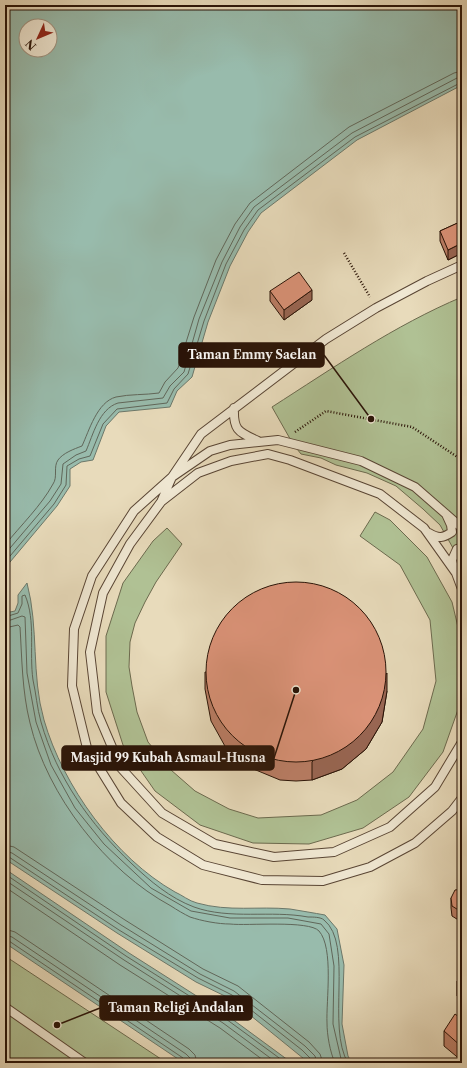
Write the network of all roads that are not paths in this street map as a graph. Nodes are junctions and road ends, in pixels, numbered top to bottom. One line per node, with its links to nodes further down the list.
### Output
1 (462, 265): 2 (lane)
2 (234, 408): 3 (lane); 4 (lane)
3 (258, 441): 4 (lane); 6 (lane)
4 (172, 477): 5 (lane); 13 (lane)
5 (161, 502): 8 (lane); 12 (lane)
6 (445, 512): 7 (lane); 8 (lane)
7 (462, 528)
8 (426, 531): 10 (lane)
9 (462, 548): 10 (lane)
10 (455, 571): 11 (lane)
11 (462, 589)
12 (462, 742)
13 (462, 798)
14 (5, 1007): 15 (lane)
15 (85, 1063)

